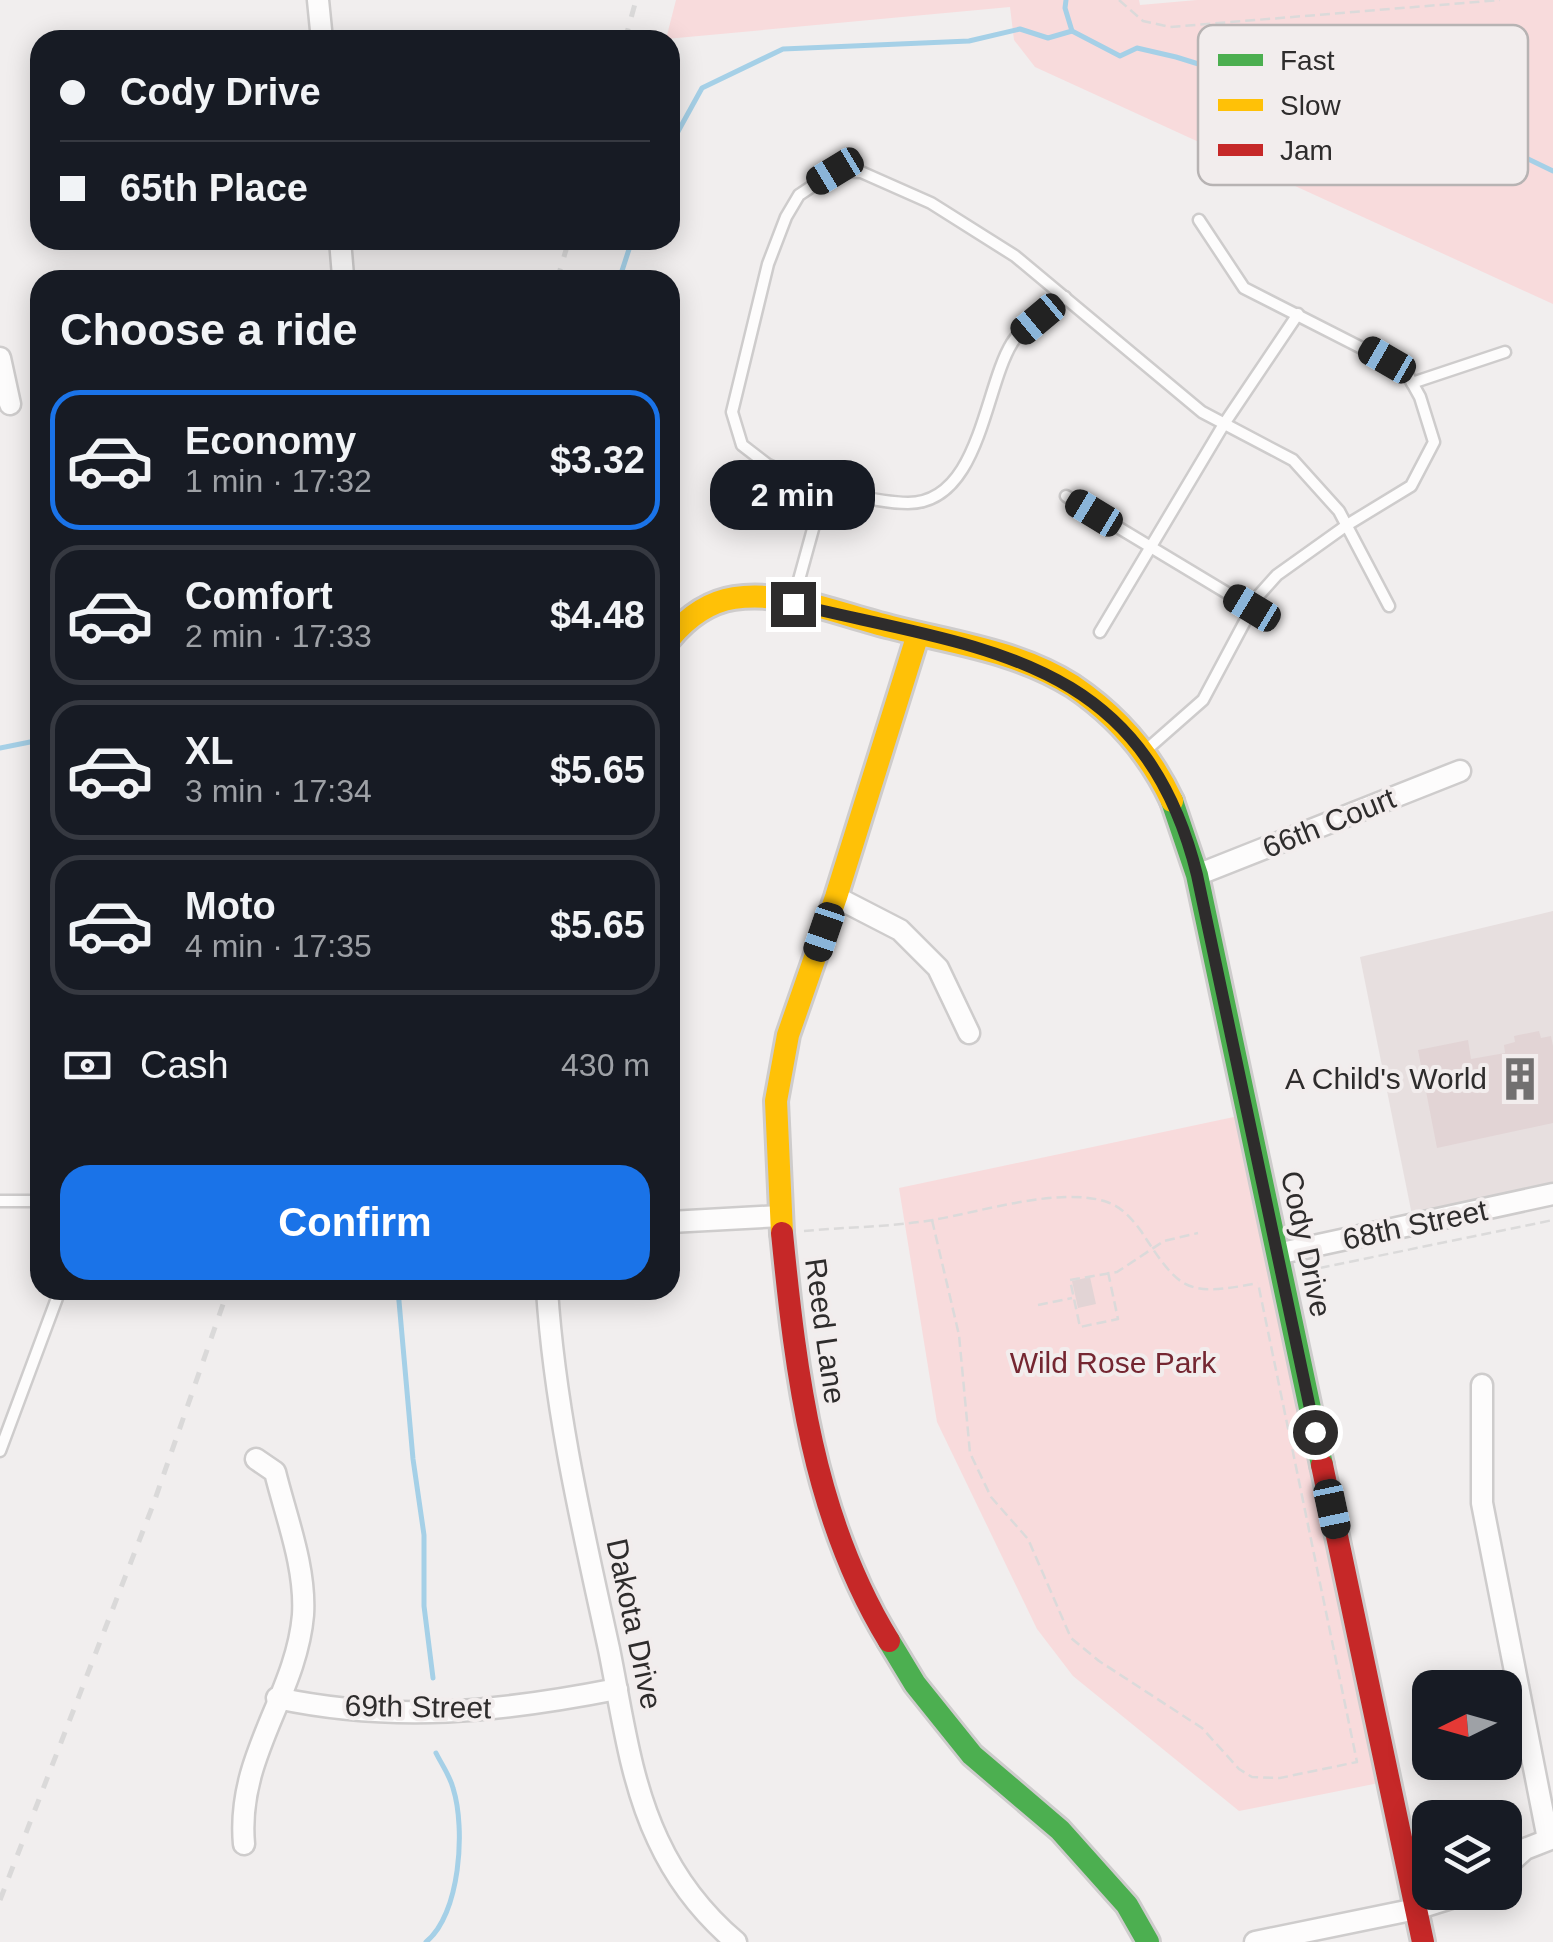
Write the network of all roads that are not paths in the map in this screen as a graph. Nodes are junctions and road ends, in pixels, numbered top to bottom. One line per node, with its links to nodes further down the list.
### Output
1 (318, 0): 2 (street)
2 (321, 30)
3 (1198, 220): 5 (lane)
4 (1064, 298): 10 (lane); 11 (lane); 11 (lane)
5 (1298, 314): 8 (lane); 10 (lane)
6 (1505, 352): 8 (lane)
7 (0, 358): 9 (street)
8 (1412, 384): 13 (lane)
9 (10, 404)
10 (1224, 424): 13 (lane); 14 (lane)
11 (824, 489): 15 (lane)
12 (1066, 496): 14 (lane)
13 (1346, 525): 16 (lane); 17 (lane)
14 (1150, 547): 17 (lane); 19 (lane)
15 (793, 604): 18 (street, Cody Drive); 20 (street, Cody Drive)
16 (1388, 606)
17 (1252, 608): 21 (lane)
18 (680, 628)
19 (1100, 632)
20 (918, 634): 21 (street, Cody Drive); 24 (street, Reed Lane)
21 (1144, 751): 23 (street, Cody Drive)
22 (1460, 771): 23 (street, 66th Court)
23 (1197, 875): 31 (street, Cody Drive)
24 (836, 897): 25 (street); 30 (street, Reed Lane)
25 (968, 1033)
26 (1553, 1194): 31 (street, 68th Street)
27 (0, 1201): 28 (lane)
28 (30, 1201)
29 (680, 1222): 30 (street)
30 (788, 1224): 46 (street, Reed Lane)
31 (1280, 1265): 42 (street, Cody Drive)
32 (56, 1300): 35 (lane)
33 (547, 1300): 37 (street, Dakota Drive)
34 (1482, 1386): 39 (street)
35 (0, 1451)
36 (256, 1459): 38 (street)
37 (617, 1689): 38 (street, 69th Street); 45 (street, Dakota Drive)
38 (277, 1698): 40 (street)
39 (1550, 1838): 41 (street)
40 (244, 1844)
41 (1522, 1852)
42 (1412, 1890)
43 (1412, 1910): 47 (street)
44 (1416, 1910): 48 (street, Cody Drive)
45 (736, 1942)
46 (1148, 1942)
47 (1255, 1942)
48 (1423, 1942)

